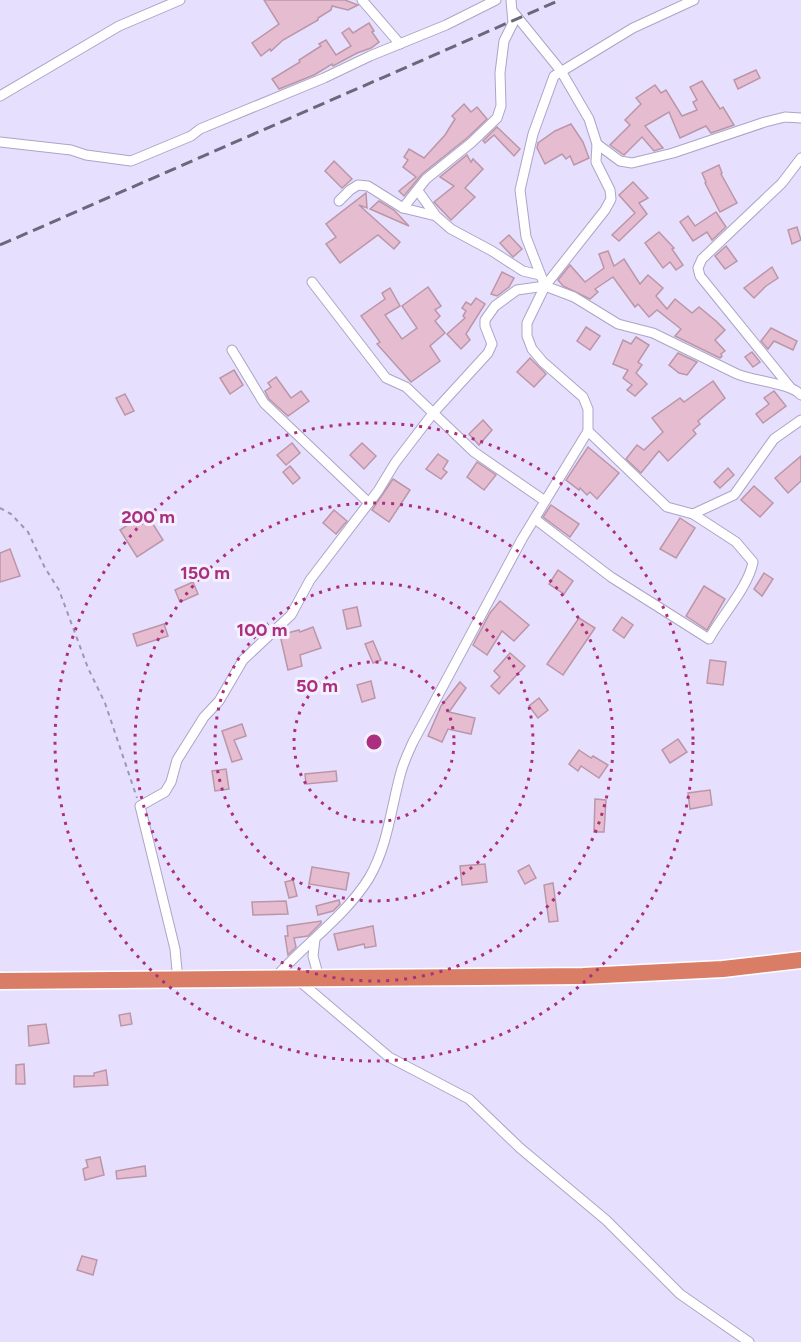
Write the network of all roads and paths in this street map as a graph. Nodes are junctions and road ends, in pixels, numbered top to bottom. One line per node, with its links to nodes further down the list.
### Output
1 (180, 0): 9 (street)
2 (362, 0): 7 (street)
3 (496, 0): 7 (street)
4 (511, 0): 6 (street)
5 (694, 0): 8 (street)
6 (514, 13): 8 (street); 14 (street)
7 (400, 44): 11 (street)
8 (561, 71): 12 (street); 18 (street)
9 (0, 96)
10 (801, 118): 12 (street)
11 (0, 142)
12 (597, 144): 20 (street)
13 (801, 158): 22 (street)
14 (418, 190): 16 (street); 17 (street)
15 (339, 201): 16 (street)
16 (403, 208): 17 (street)
17 (435, 216): 18 (street)
18 (540, 275): 20 (street)
19 (312, 282): 24 (street)
20 (544, 286): 22 (street); 24 (street); 26 (street)
21 (232, 350): 28 (street)
22 (790, 387): 23 (street)
23 (801, 395)
24 (434, 412): 27 (street); 28 (street)
25 (801, 420): 30 (street)
26 (588, 431): 27 (street); 30 (street)
27 (545, 501): 31 (street)
28 (369, 503): 32 (street)
29 (0, 508): 32 (path)
30 (693, 514): 31 (street)
31 (535, 519): 33 (street)
32 (140, 806): 39 (street)
33 (315, 939): 36 (street); 37 (street)
34 (801, 960): 36 (highway)
35 (296, 978): 36 (highway); 37 (highway); 40 (street)
36 (319, 978)
37 (274, 979): 39 (highway)
38 (0, 981): 39 (highway)
39 (178, 981)
40 (749, 1342)

